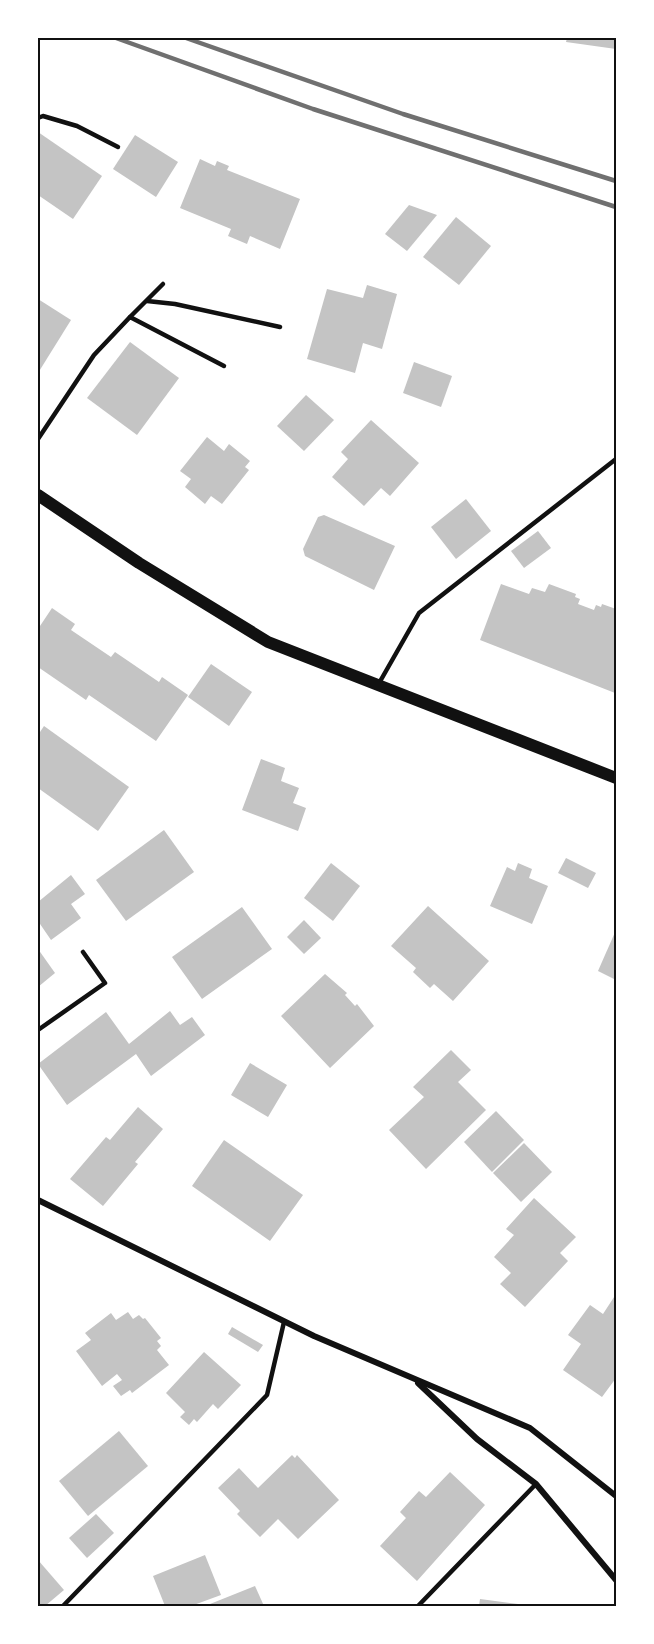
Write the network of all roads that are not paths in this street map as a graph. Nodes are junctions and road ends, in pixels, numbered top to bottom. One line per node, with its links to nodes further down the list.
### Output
1 (38, 118): 2 (lane)
2 (118, 147)
3 (163, 284): 4 (lane)
4 (147, 301): 5 (lane); 6 (lane)
5 (130, 318): 7 (lane); 8 (lane)
6 (280, 327)
7 (224, 366)
8 (38, 439)
9 (616, 459): 11 (lane)
10 (38, 495): 11 (main road)
11 (378, 685): 12 (main road)
12 (616, 778)
13 (83, 952): 14 (lane)
14 (38, 1030)
15 (38, 1200): 16 (street)
16 (284, 1322): 17 (street); 21 (lane)
17 (415, 1380): 18 (street); 19 (street)
18 (537, 1484): 20 (street); 22 (lane)
19 (616, 1496)
20 (616, 1580)
21 (63, 1606)
22 (418, 1606)

